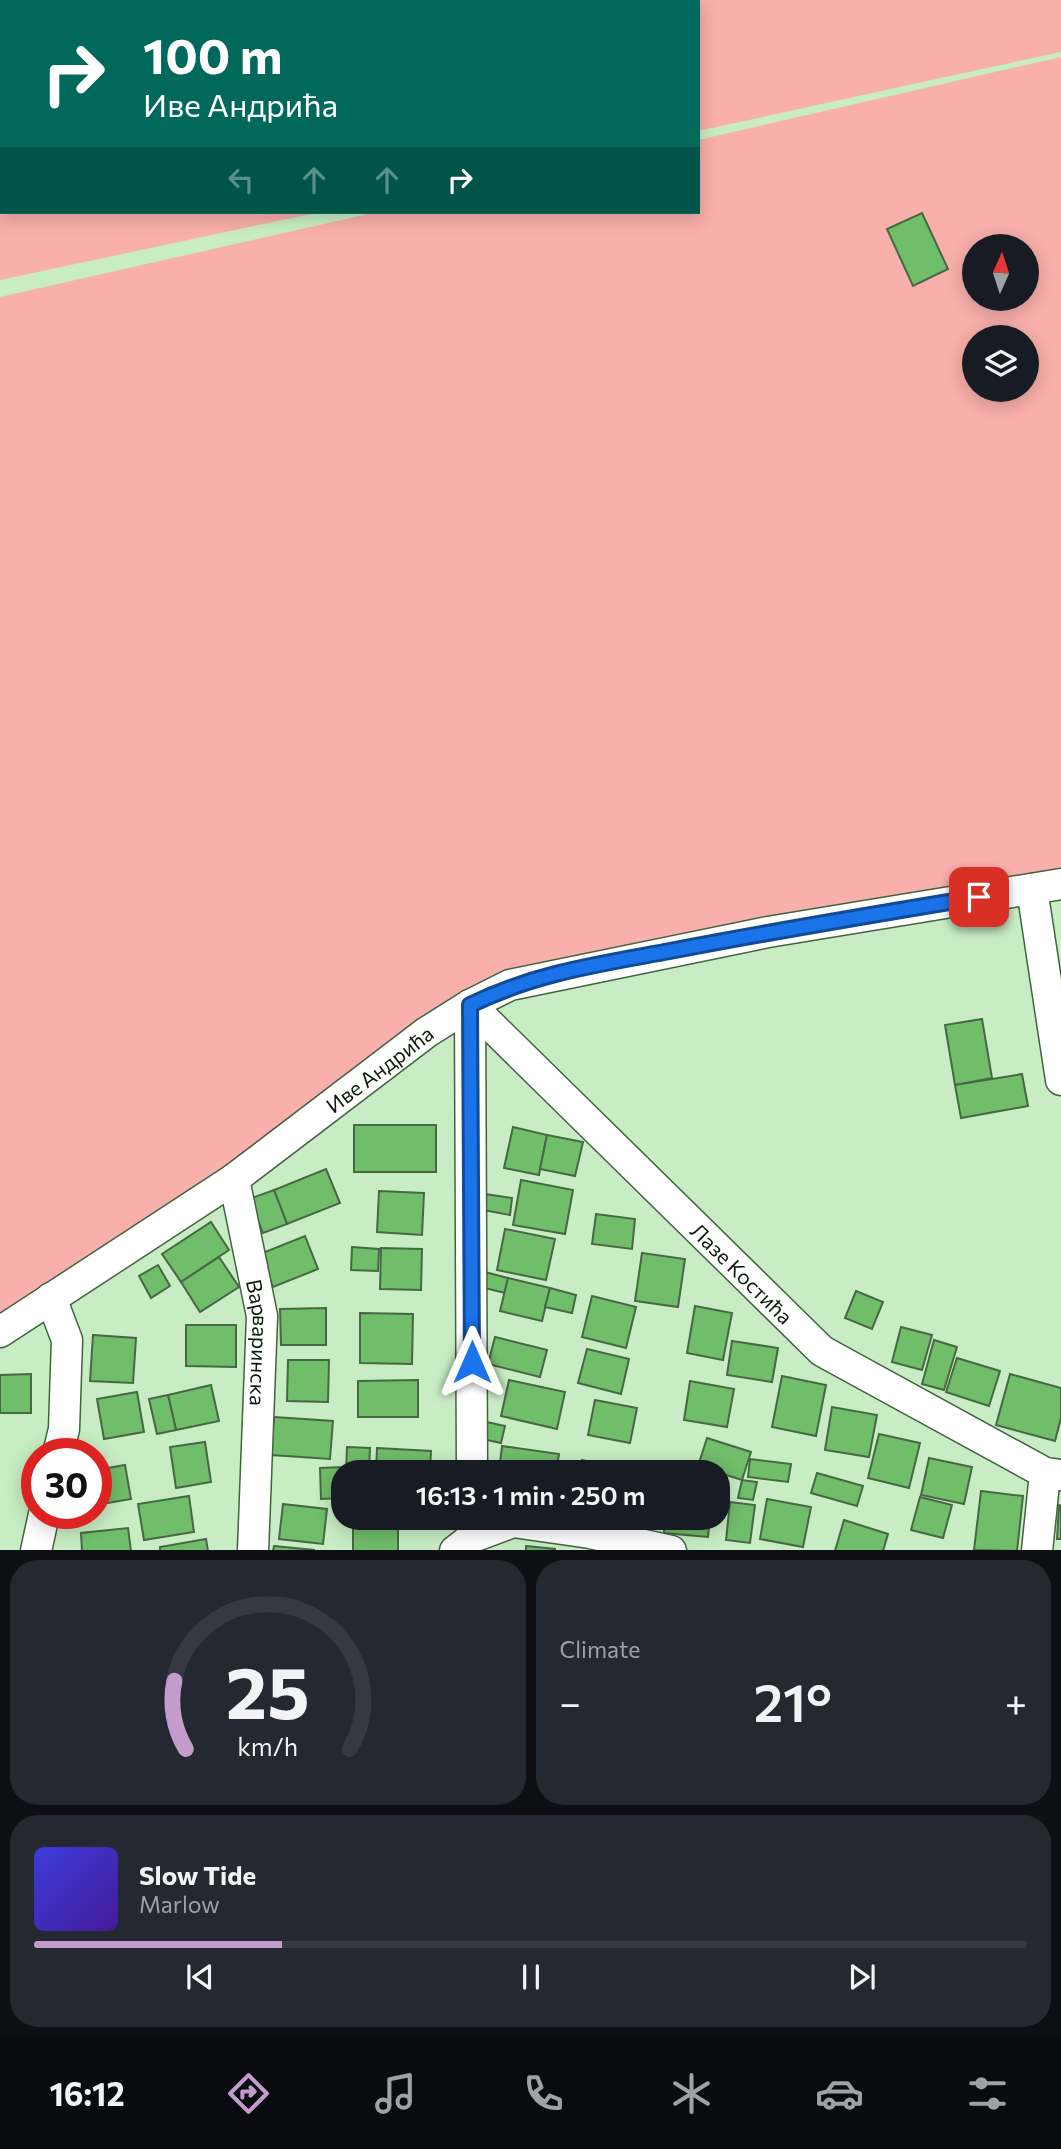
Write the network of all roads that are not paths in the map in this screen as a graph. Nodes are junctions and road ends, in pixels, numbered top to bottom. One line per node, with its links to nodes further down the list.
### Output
1 (1047, 886): 2 (street, Иве Андрића); 3 (street)
2 (470, 1005): 4 (street, Иве Андрића); 8 (street); 9 (street, Лазе Костића)
3 (1061, 1080)
4 (234, 1179): 5 (street, Иве Андрића); 13 (street, Варваринска)
5 (51, 1298): 6 (street, Иве Андрића); 7 (street)
6 (0, 1332)
7 (62, 1438)
8 (472, 1460)
9 (1053, 1474): 15 (street)
10 (41, 1529): 12 (street)
11 (468, 1539): 14 (street)
12 (36, 1550)
13 (253, 1550)
14 (671, 1550)
15 (1037, 1550)

